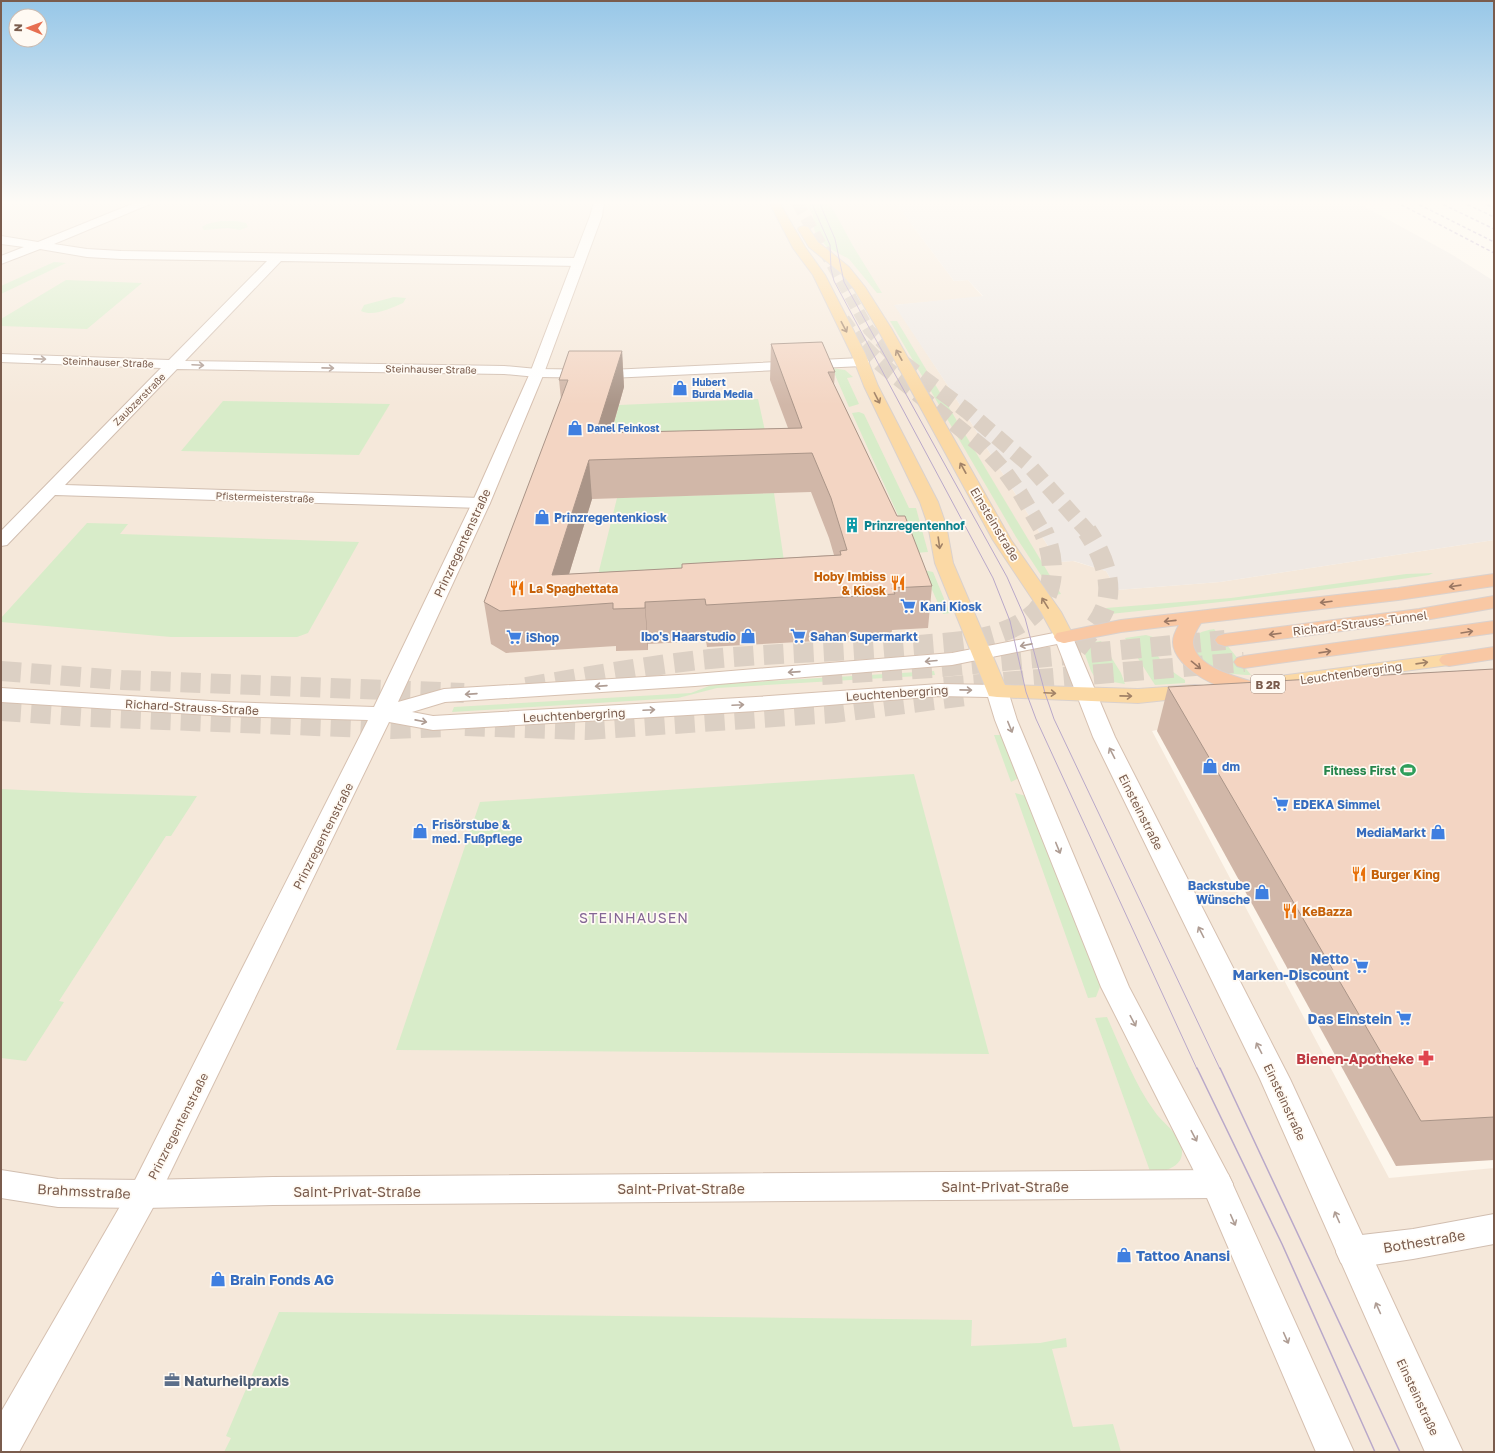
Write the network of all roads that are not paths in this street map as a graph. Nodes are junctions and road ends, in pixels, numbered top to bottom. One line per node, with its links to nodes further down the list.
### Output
1 (265, 270): 7 (main road, Zaubzerstraße)
2 (576, 270): 8 (main road, Prinzregentenstraße)
3 (815, 270): 6 (main road, one-way to 6)
4 (845, 270): 16 (main road, Einsteinstraße, one-way to 4)
5 (1, 358): 7 (main road, Steinhauser Straße, one-way to 7)
6 (862, 362): 8 (main road, Steinhauser Straße); 19 (main road, one-way to 19)
7 (173, 364): 8 (main road, Steinhauser Straße, one-way to 8); 9 (main road, Zaubzerstraße)
8 (537, 373): 10 (main road, Prinzregentenstraße)
9 (50, 490): 10 (main road, Pfistermeisterstraße); 11 (main road, Zaubzerstraße)
10 (481, 503): 26 (main road, Prinzregentenstraße)
11 (1, 541)
12 (1494, 580): 14 (highway, one-way to 14)
13 (1494, 602): 17 (highway, Richard-Strauss-Tunnel, one-way to 17)
14 (1192, 618): 16 (highway, one-way to 16); 22 (highway, B 2R, one-way to 22)
15 (1494, 627): 21 (highway, Richard-Strauss-Tunnel / B 2R, one-way to 15)
16 (1064, 637): 19 (main road, one-way to 19); 25 (main road, Einsteinstraße)
17 (1226, 640)
18 (1494, 653): 20 (highway, B 2R)
19 (983, 654): 23 (main road); 26 (main road, one-way to 26)
20 (1448, 660): 22 (main road, Leuchtenbergring / B 2R, one-way to 20)
21 (1244, 662)
22 (1243, 686): 25 (main road, Leuchtenbergring / B 2R, one-way to 22)
23 (997, 690): 25 (main road, Leuchtenbergring / B 2R, one-way to 25); 26 (main road, Leuchtenbergring / B 2R, one-way to 23); 28 (main road, one-way to 28)
24 (1, 695): 26 (main road, Richard-Strauss-Straße)
25 (1087, 695): 31 (main road, Einsteinstraße, one-way to 25)
26 (383, 714): 29 (main road, Prinzregentenstraße)
27 (1, 1184): 29 (main road, Brahmsstraße)
28 (1217, 1184): 29 (main road, Saint-Privat-Straße); 33 (main road, one-way to 33)
29 (144, 1194): 32 (main road, Prinzregentenstraße)
30 (1494, 1229): 31 (main road, Bothestraße)
31 (1353, 1252): 34 (main road, Einsteinstraße, one-way to 31)
32 (1, 1448)
33 (1335, 1452)
34 (1444, 1452)

